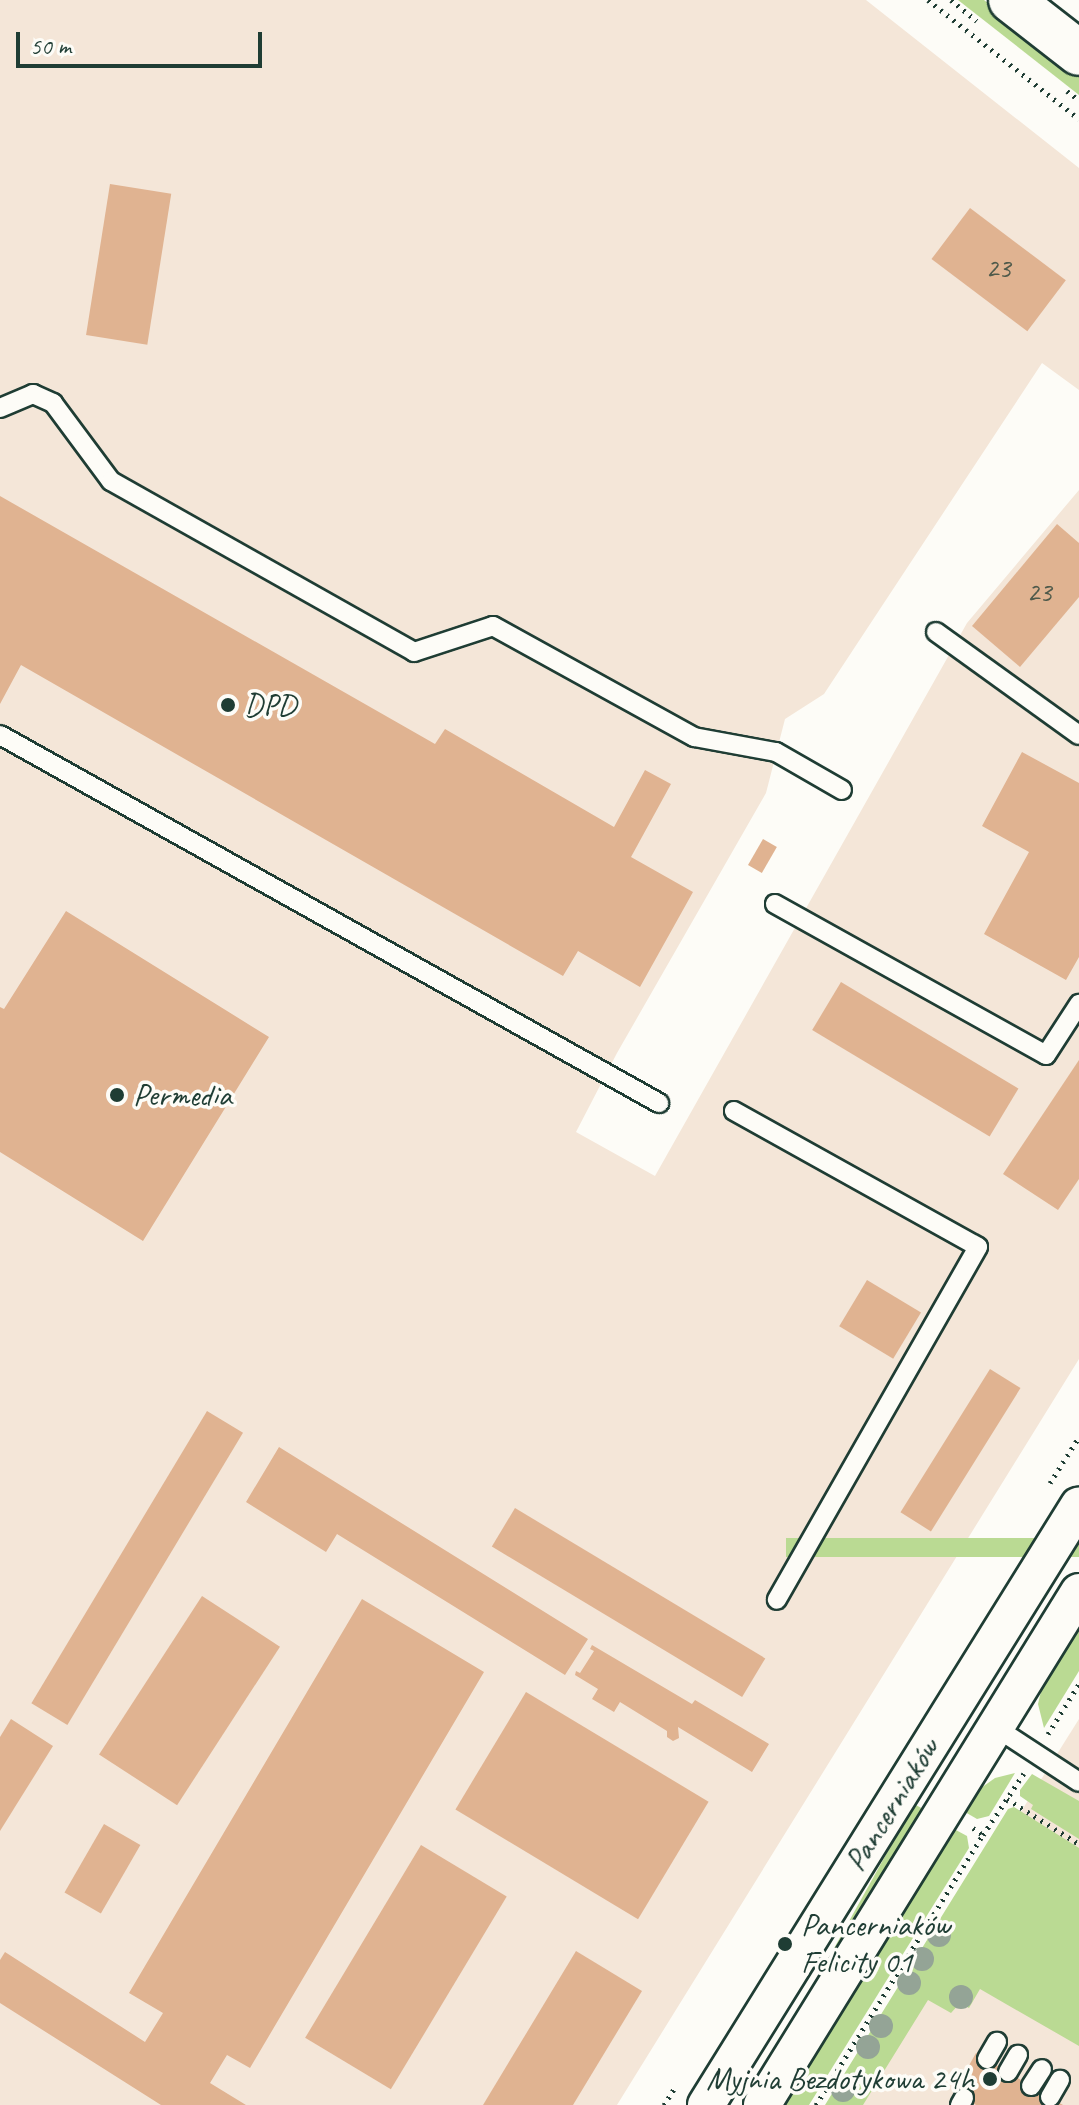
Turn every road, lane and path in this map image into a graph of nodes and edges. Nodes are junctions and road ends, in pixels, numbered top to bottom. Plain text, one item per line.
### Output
1 (928, 0) edge
2 (1011, 0) edge
3 (1079, 53) edge
4 (1079, 119) edge
5 (0, 408) edge
6 (936, 632) dead end
7 (0, 735) edge
8 (1079, 735) edge
9 (842, 790) dead end
10 (775, 904) dead end
11 (1079, 1004) edge
12 (659, 1103) dead end
13 (734, 1111) dead end
14 (1079, 1505) edge
15 (1079, 1592) edge
16 (777, 1600) dead end
17 (995, 1727) junction
18 (1079, 1782) edge
19 (1007, 1799) dead end
20 (983, 1835) dead end
21 (1079, 1844) edge
22 (997, 2042) dead end
23 (1018, 2055) dead end
24 (987, 2059) dead end
25 (1042, 2069) dead end
26 (1008, 2072) dead end
27 (1060, 2080) dead end
28 (1031, 2086) dead end
29 (1050, 2097) dead end
30 (706, 2105) edge
31 (762, 2105) edge
32 (816, 2105) edge

1 - 4 path
2 - 3 street
5 - 9 lane
6 - 8 lane
7 - 12 lane
10 - 11 lane
13 - 16 lane
14 - 30 street, Pancerniaków
15 - 17 street, Pancerniaków
17 - 18 lane
17 - 31 street, Pancerniaków
19 - 21 path
20 - 32 path
22 - 24 lane
23 - 26 lane
25 - 28 lane
27 - 29 lane

